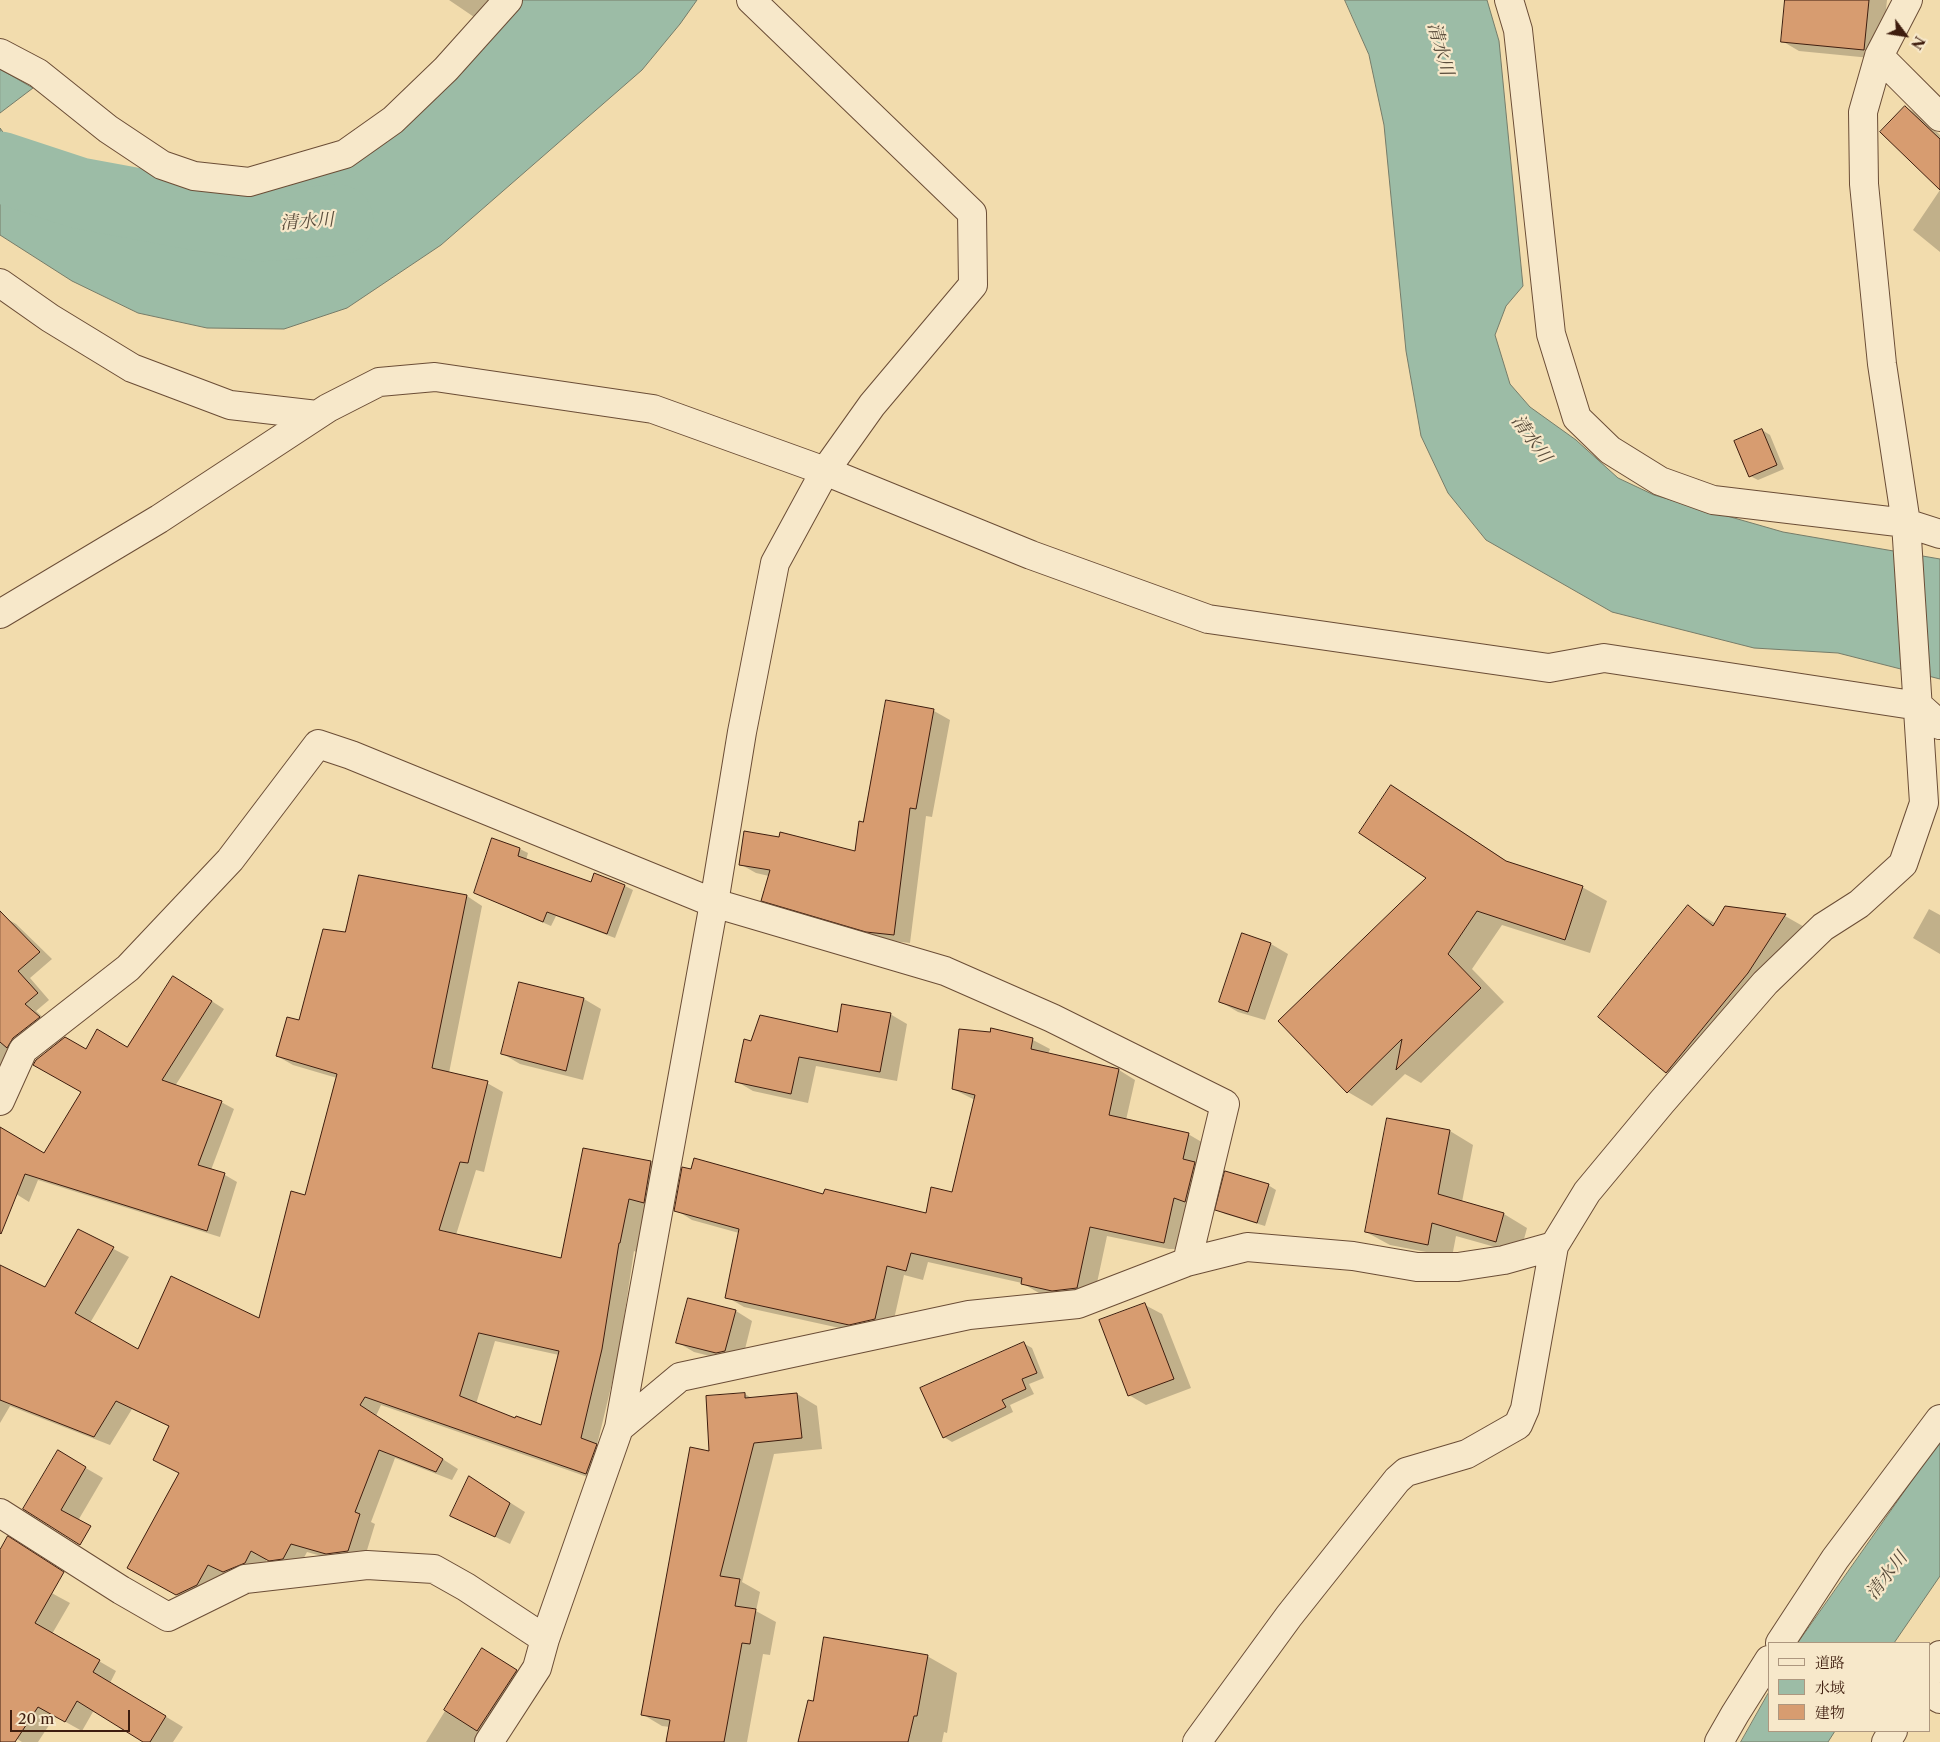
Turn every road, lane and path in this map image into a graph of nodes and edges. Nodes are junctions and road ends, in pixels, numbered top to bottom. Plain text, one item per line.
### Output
1 (508, 0) edge
2 (751, 0) edge
3 (1509, 0) edge
4 (1908, 0) edge
5 (0, 53) edge
6 (1879, 56) junction
7 (1940, 117) edge
8 (0, 283) edge
9 (317, 415) junction
10 (825, 471) junction
11 (1906, 523) junction
12 (1940, 534) edge
13 (0, 614) edge
14 (1919, 706) junction
15 (1940, 725) edge
16 (714, 903) junction
17 (0, 1101) edge
18 (1554, 1246) junction
19 (1187, 1262) junction
20 (1940, 1419) edge
21 (619, 1428) junction
22 (0, 1513) edge
23 (545, 1639) junction
24 (1781, 1642) edge
25 (1940, 1655) edge
26 (1768, 1662) edge
27 (1930, 1672) edge
28 (489, 1742) edge
29 (1197, 1742) edge
30 (1719, 1742) edge

1 - 5 street
2 - 10 street
3 - 11 street
4 - 6 street
6 - 7 street
6 - 11 street
8 - 9 street
9 - 10 street
9 - 13 street
10 - 14 street
10 - 16 street
11 - 12 street
11 - 14 street
14 - 15 street
14 - 18 street
16 - 17 street
16 - 19 street
16 - 21 street
18 - 19 street
18 - 29 street
19 - 21 street
20 - 24 street
21 - 23 street
22 - 23 street
23 - 28 street
25 - 27 street
26 - 30 street

